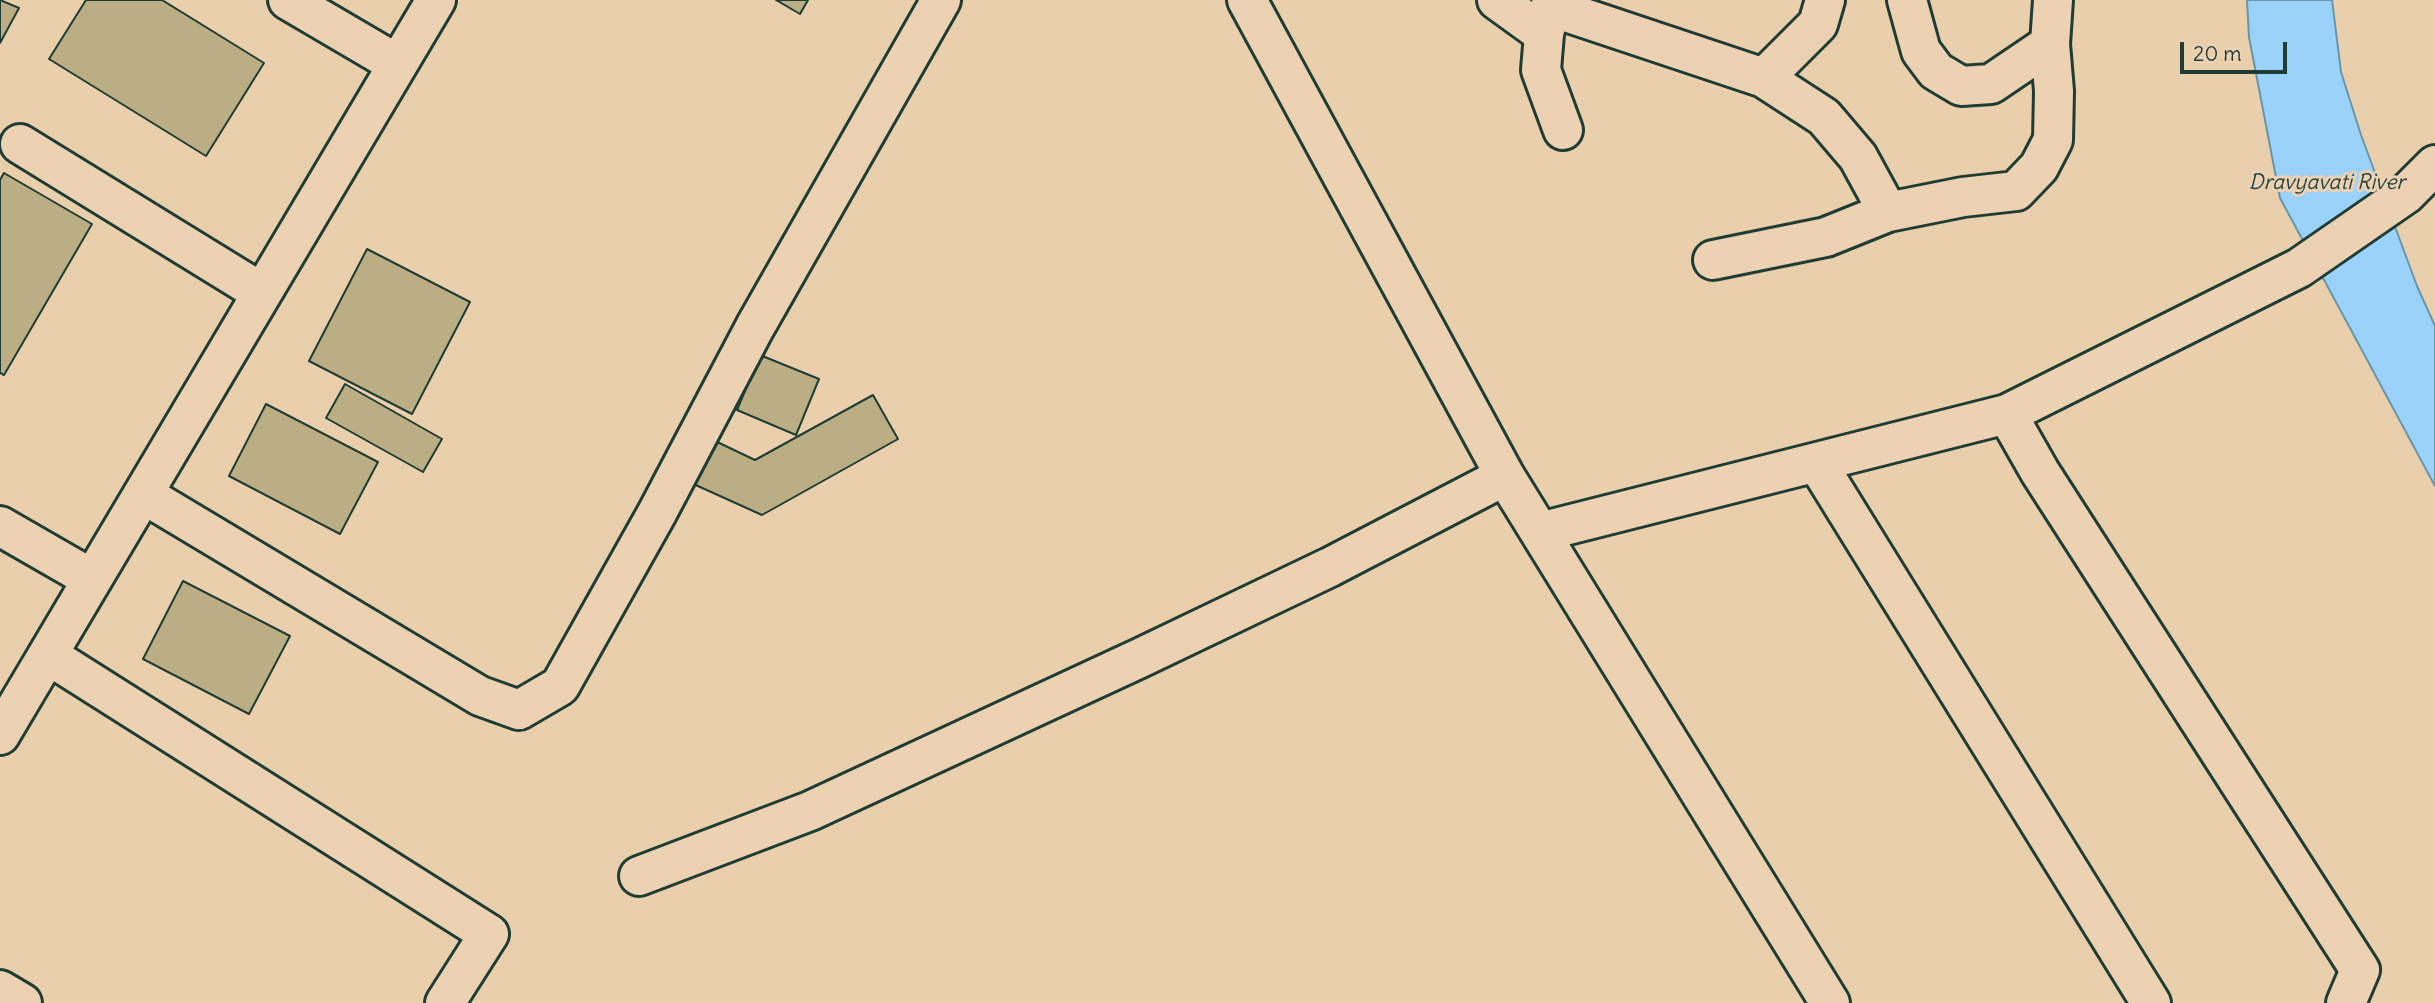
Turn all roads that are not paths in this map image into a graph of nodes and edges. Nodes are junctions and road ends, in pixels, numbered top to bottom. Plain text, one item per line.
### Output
1 (288, 0) edge
2 (436, 0) edge
3 (941, 0) edge
4 (1247, 0) edge
5 (1497, 0) edge
6 (1825, 0) edge
7 (1907, 0) edge
8 (2053, 0) edge
9 (1549, 14) edge
10 (2050, 44) junction
11 (397, 64) junction
12 (1764, 78) junction
13 (1563, 130) dead end
14 (20, 144) dead end
15 (2435, 165) edge
16 (1888, 212) junction
17 (1713, 260) dead end
18 (262, 293) junction
19 (2007, 414) junction
20 (1817, 463) junction
21 (1506, 475) junction
22 (143, 494) junction
23 (0, 526) edge
24 (1540, 532) junction
25 (92, 579) junction
26 (48, 655) junction
27 (0, 735) edge
28 (639, 876) dead end
29 (0, 990) edge
30 (22, 1003) edge
31 (445, 1003) edge
32 (1830, 1003) edge
33 (2151, 1003) edge
34 (2346, 1003) edge

1 - 11 street
2 - 11 street
3 - 22 street
4 - 21 street
5 - 9 street
6 - 12 street
7 - 10 street
8 - 10 street
9 - 12 street
9 - 13 street
10 - 16 street
11 - 18 street
12 - 16 street
14 - 18 street
15 - 19 street
16 - 17 street
18 - 22 street
19 - 20 street
19 - 34 street
20 - 24 street
20 - 33 street
21 - 24 street
21 - 28 street
22 - 25 street
23 - 25 street
24 - 32 street
25 - 26 street
26 - 27 street
26 - 31 street
29 - 30 street

